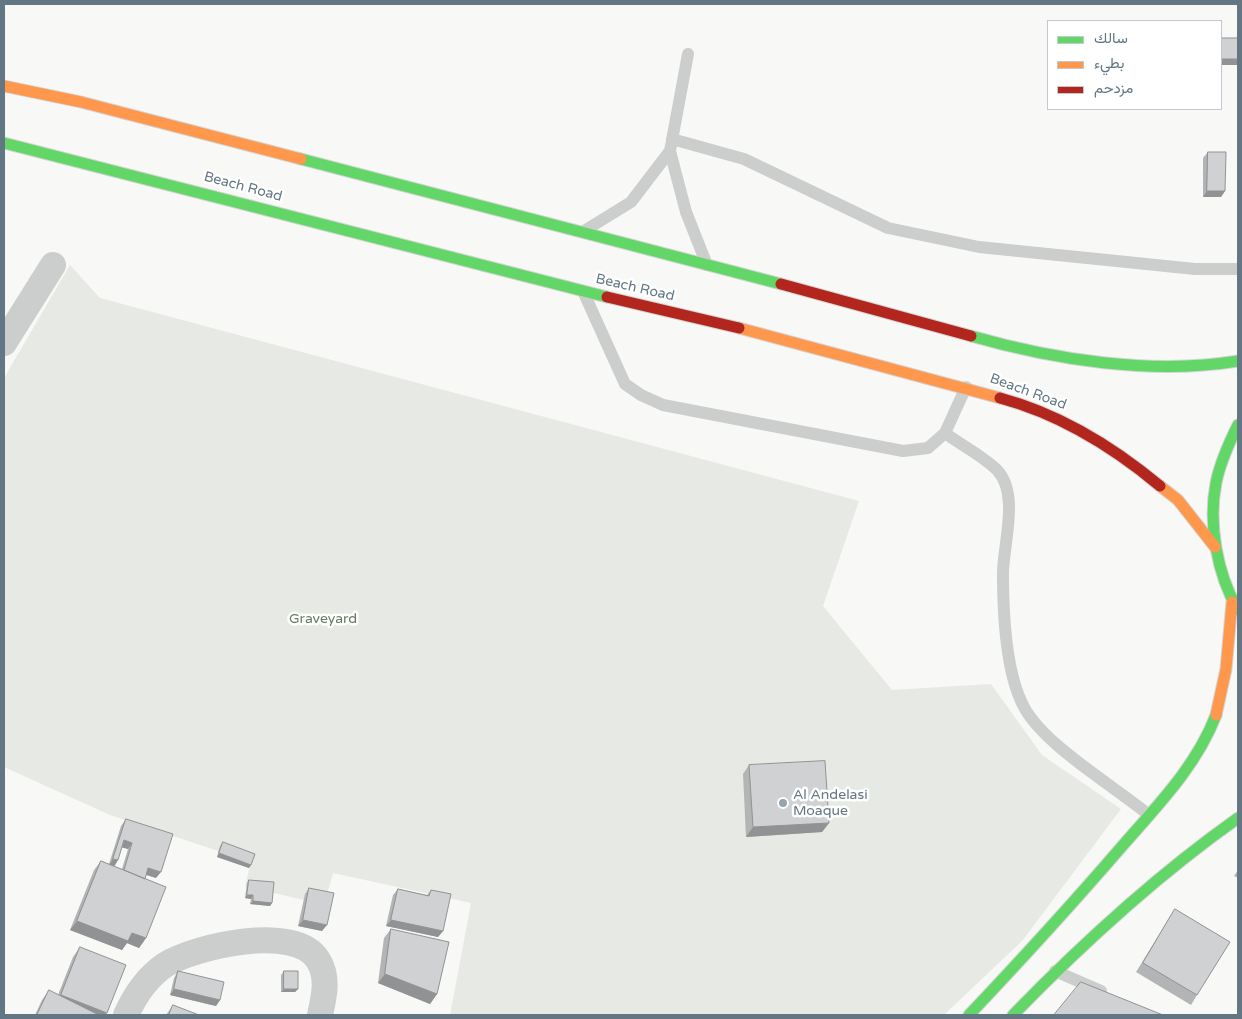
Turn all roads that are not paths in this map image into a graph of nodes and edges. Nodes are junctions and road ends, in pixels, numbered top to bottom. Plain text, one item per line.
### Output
1 (688, 54) dead end
2 (4, 86) edge
3 (4, 143) edge
4 (671, 145) junction
5 (581, 232) junction
6 (53, 265) dead end
7 (707, 265) junction
8 (1238, 269) edge
9 (583, 291) junction
10 (4, 343) edge
11 (1238, 361) edge
12 (966, 387) junction
13 (1238, 425) edge
14 (945, 433) junction
15 (1215, 547) junction
16 (1235, 606) edge
17 (1149, 816) junction
18 (1238, 818) edge
19 (1055, 971) junction
20 (1114, 997) edge
21 (126, 1015) edge
22 (320, 1015) edge
23 (969, 1015) edge
24 (1013, 1015) edge

1 - 4 lane
2 - 5 main road
3 - 9 main road, Beach Road
4 - 5 lane
4 - 7 lane
4 - 8 lane
5 - 7 main road
6 - 10 street
7 - 11 main road
9 - 12 main road, Beach Road
9 - 14 lane
12 - 14 lane
12 - 15 main road, Beach Road
13 - 15 main road
14 - 17 lane
15 - 16 main road
16 - 17 main road
17 - 23 main road
18 - 19 main road
19 - 20 lane
19 - 24 main road
21 - 22 street

